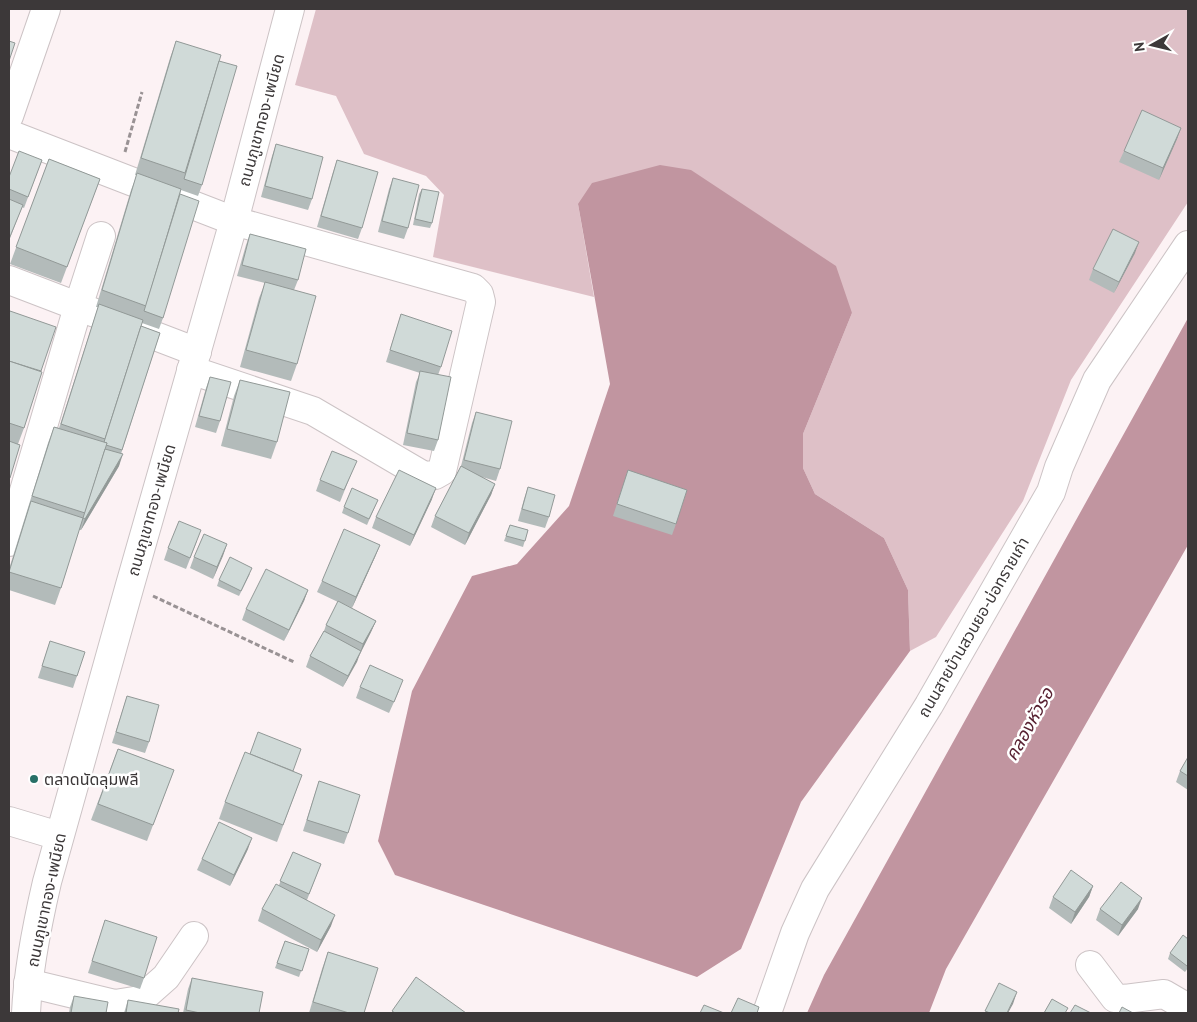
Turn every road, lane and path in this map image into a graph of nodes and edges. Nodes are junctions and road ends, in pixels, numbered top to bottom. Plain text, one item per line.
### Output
1 (46, 9) edge
2 (290, 9) edge
3 (9, 116) edge
4 (9, 134) edge
5 (234, 221) junction
6 (101, 236) dead end
7 (1188, 245) edge
8 (9, 280) edge
9 (78, 307) junction
10 (194, 361) junction
11 (9, 542) edge
12 (130, 585) junction
13 (294, 662) dead end
14 (9, 820) edge
15 (59, 836) junction
16 (194, 936) dead end
17 (1090, 965) dead end
18 (28, 983) junction
19 (1188, 1008) edge
20 (20, 1012) edge
21 (767, 1013) edge

1 - 3 street
2 - 5 street, ถนนภูเขาทอง-เพนียด
4 - 5 street
5 - 10 street, ถนนภูเขาทอง-เพนียด
5 - 10 street
6 - 9 street
7 - 21 street, ถนนสายบ้านสวนยอ-บ่อทรายเก่า
8 - 9 street
9 - 10 street
9 - 11 street
10 - 12 street, ถนนภูเขาทอง-เพนียด
12 - 13 path
12 - 15 street, ถนนภูเขาทอง-เพนียด
14 - 15 street
15 - 18 street, ถนนภูเขาทอง-เพนียด
16 - 18 street
17 - 19 street
18 - 20 street, ถนนภูเขาทอง-เพนียด

